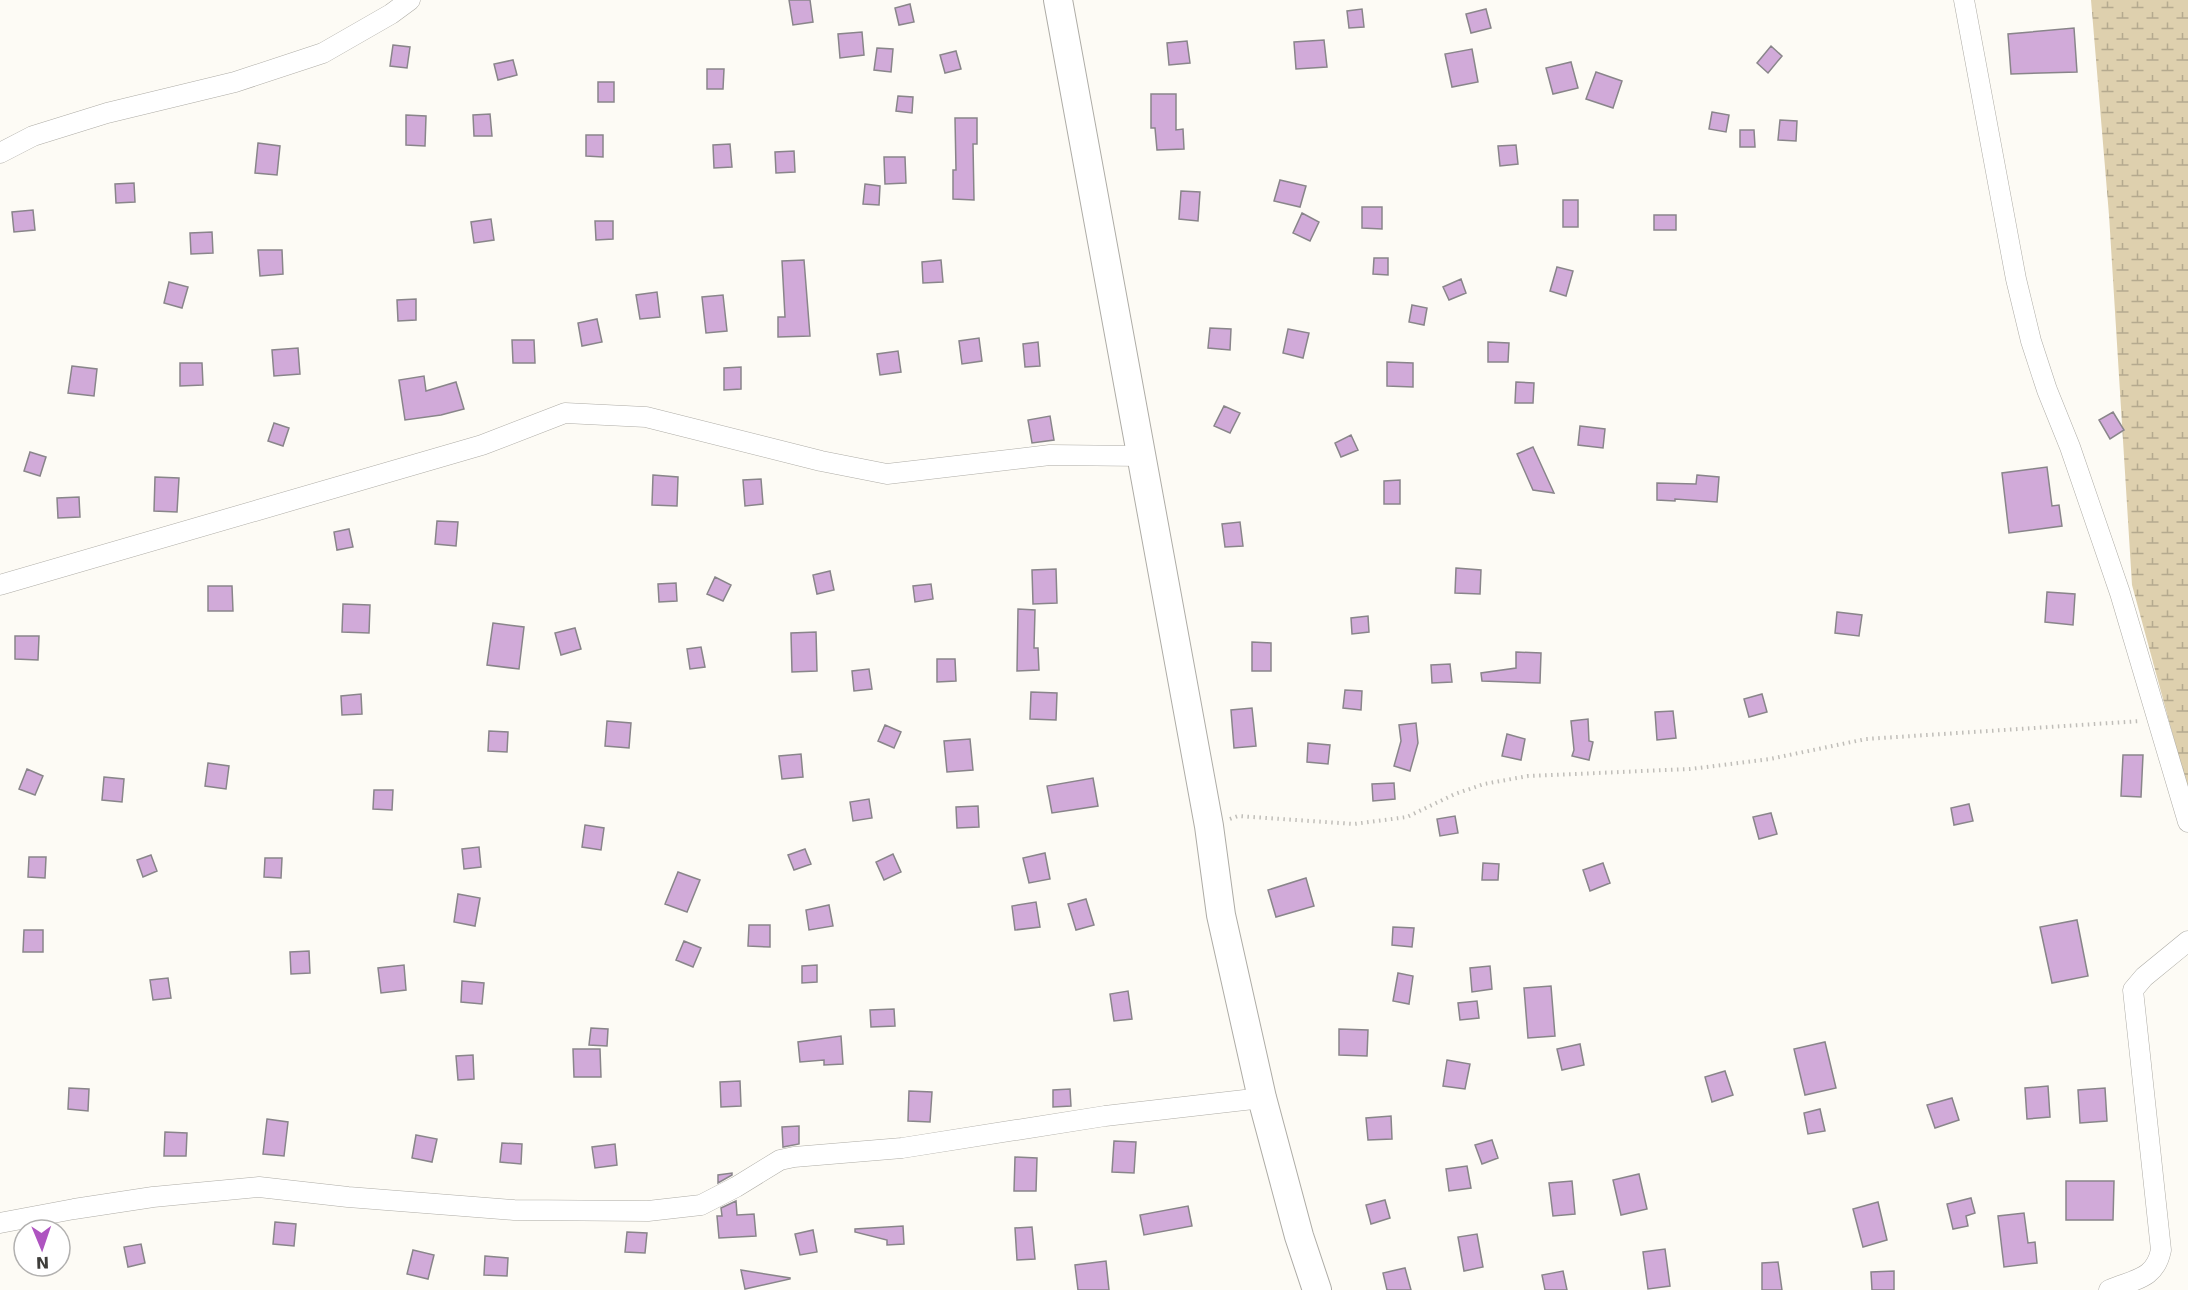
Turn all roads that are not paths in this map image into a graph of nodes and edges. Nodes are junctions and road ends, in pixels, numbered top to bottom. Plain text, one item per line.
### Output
1 (410, 0) edge
2 (1058, 0) edge
3 (1964, 0) edge
4 (0, 153) edge
5 (1141, 456) junction
6 (0, 585) edge
7 (2188, 822) edge
8 (2188, 941) edge
9 (1262, 1098) junction
10 (0, 1223) edge
11 (1317, 1290) edge
12 (2109, 1290) edge

1 - 4 street
2 - 5 main road
3 - 7 street
5 - 6 street
5 - 9 main road
8 - 12 street
9 - 10 street
9 - 11 main road

